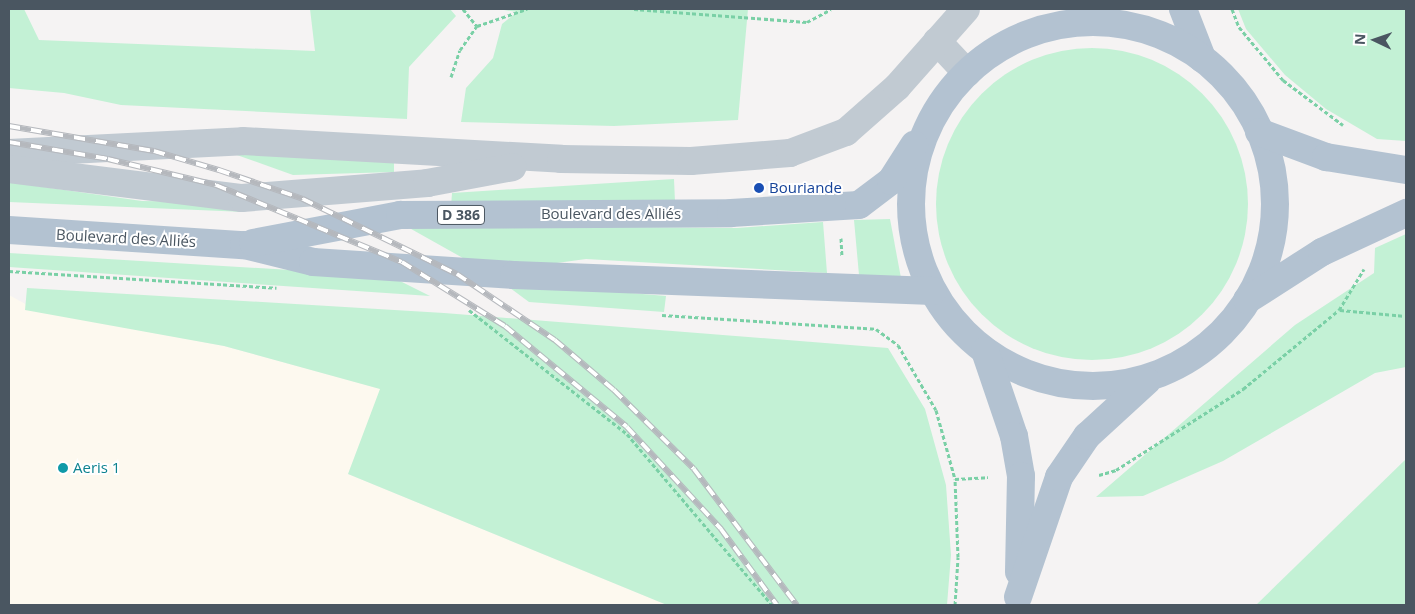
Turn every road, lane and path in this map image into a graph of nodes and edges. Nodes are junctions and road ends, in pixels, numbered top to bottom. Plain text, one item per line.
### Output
1 (463, 9) edge
2 (527, 9) edge
3 (634, 9) edge
4 (831, 9) edge
5 (966, 9) edge
6 (1183, 9) edge
7 (1195, 9) edge
8 (1061, 17) edge
9 (477, 26) junction
10 (937, 41) junction
11 (1202, 58) junction
12 (967, 73) junction
13 (451, 77) dead end
14 (935, 113) junction
15 (1260, 132) junction
16 (9, 153) edge
17 (556, 159) junction
18 (9, 169) edge
19 (1406, 170) edge
20 (1406, 213) edge
21 (9, 230) edge
22 (244, 245) junction
23 (933, 291) junction
24 (1247, 300) junction
25 (469, 310) dead end
26 (1406, 316) edge
27 (839, 327) dead end
28 (985, 351) junction
29 (1154, 376) junction
30 (1020, 476) junction
31 (1059, 476) junction
32 (955, 479) junction
33 (1018, 601) edge
34 (772, 605) edge
35 (955, 605) edge

1 - 9 path
2 - 9 path
3 - 4 path
5 - 10 lane
6 - 11 main road
7 - 11 lane
8 - 11 main road
8 - 12 main road
9 - 13 path
10 - 12 lane
10 - 17 lane
11 - 15 main road
12 - 14 main road
14 - 22 main road, Boulevard des Alliés / D 386
14 - 23 main road
15 - 19 main road
15 - 24 main road
16 - 17 lane
17 - 18 lane
20 - 24 main road
21 - 22 main road, Boulevard des Alliés / D 386
22 - 23 main road, Boulevard des Alliés / D 386
23 - 28 main road
24 - 29 main road
25 - 34 path
26 - 31 path
27 - 32 path
28 - 29 main road
28 - 30 main road
29 - 31 main road
30 - 32 path
30 - 33 main road
31 - 33 main road
32 - 35 path

